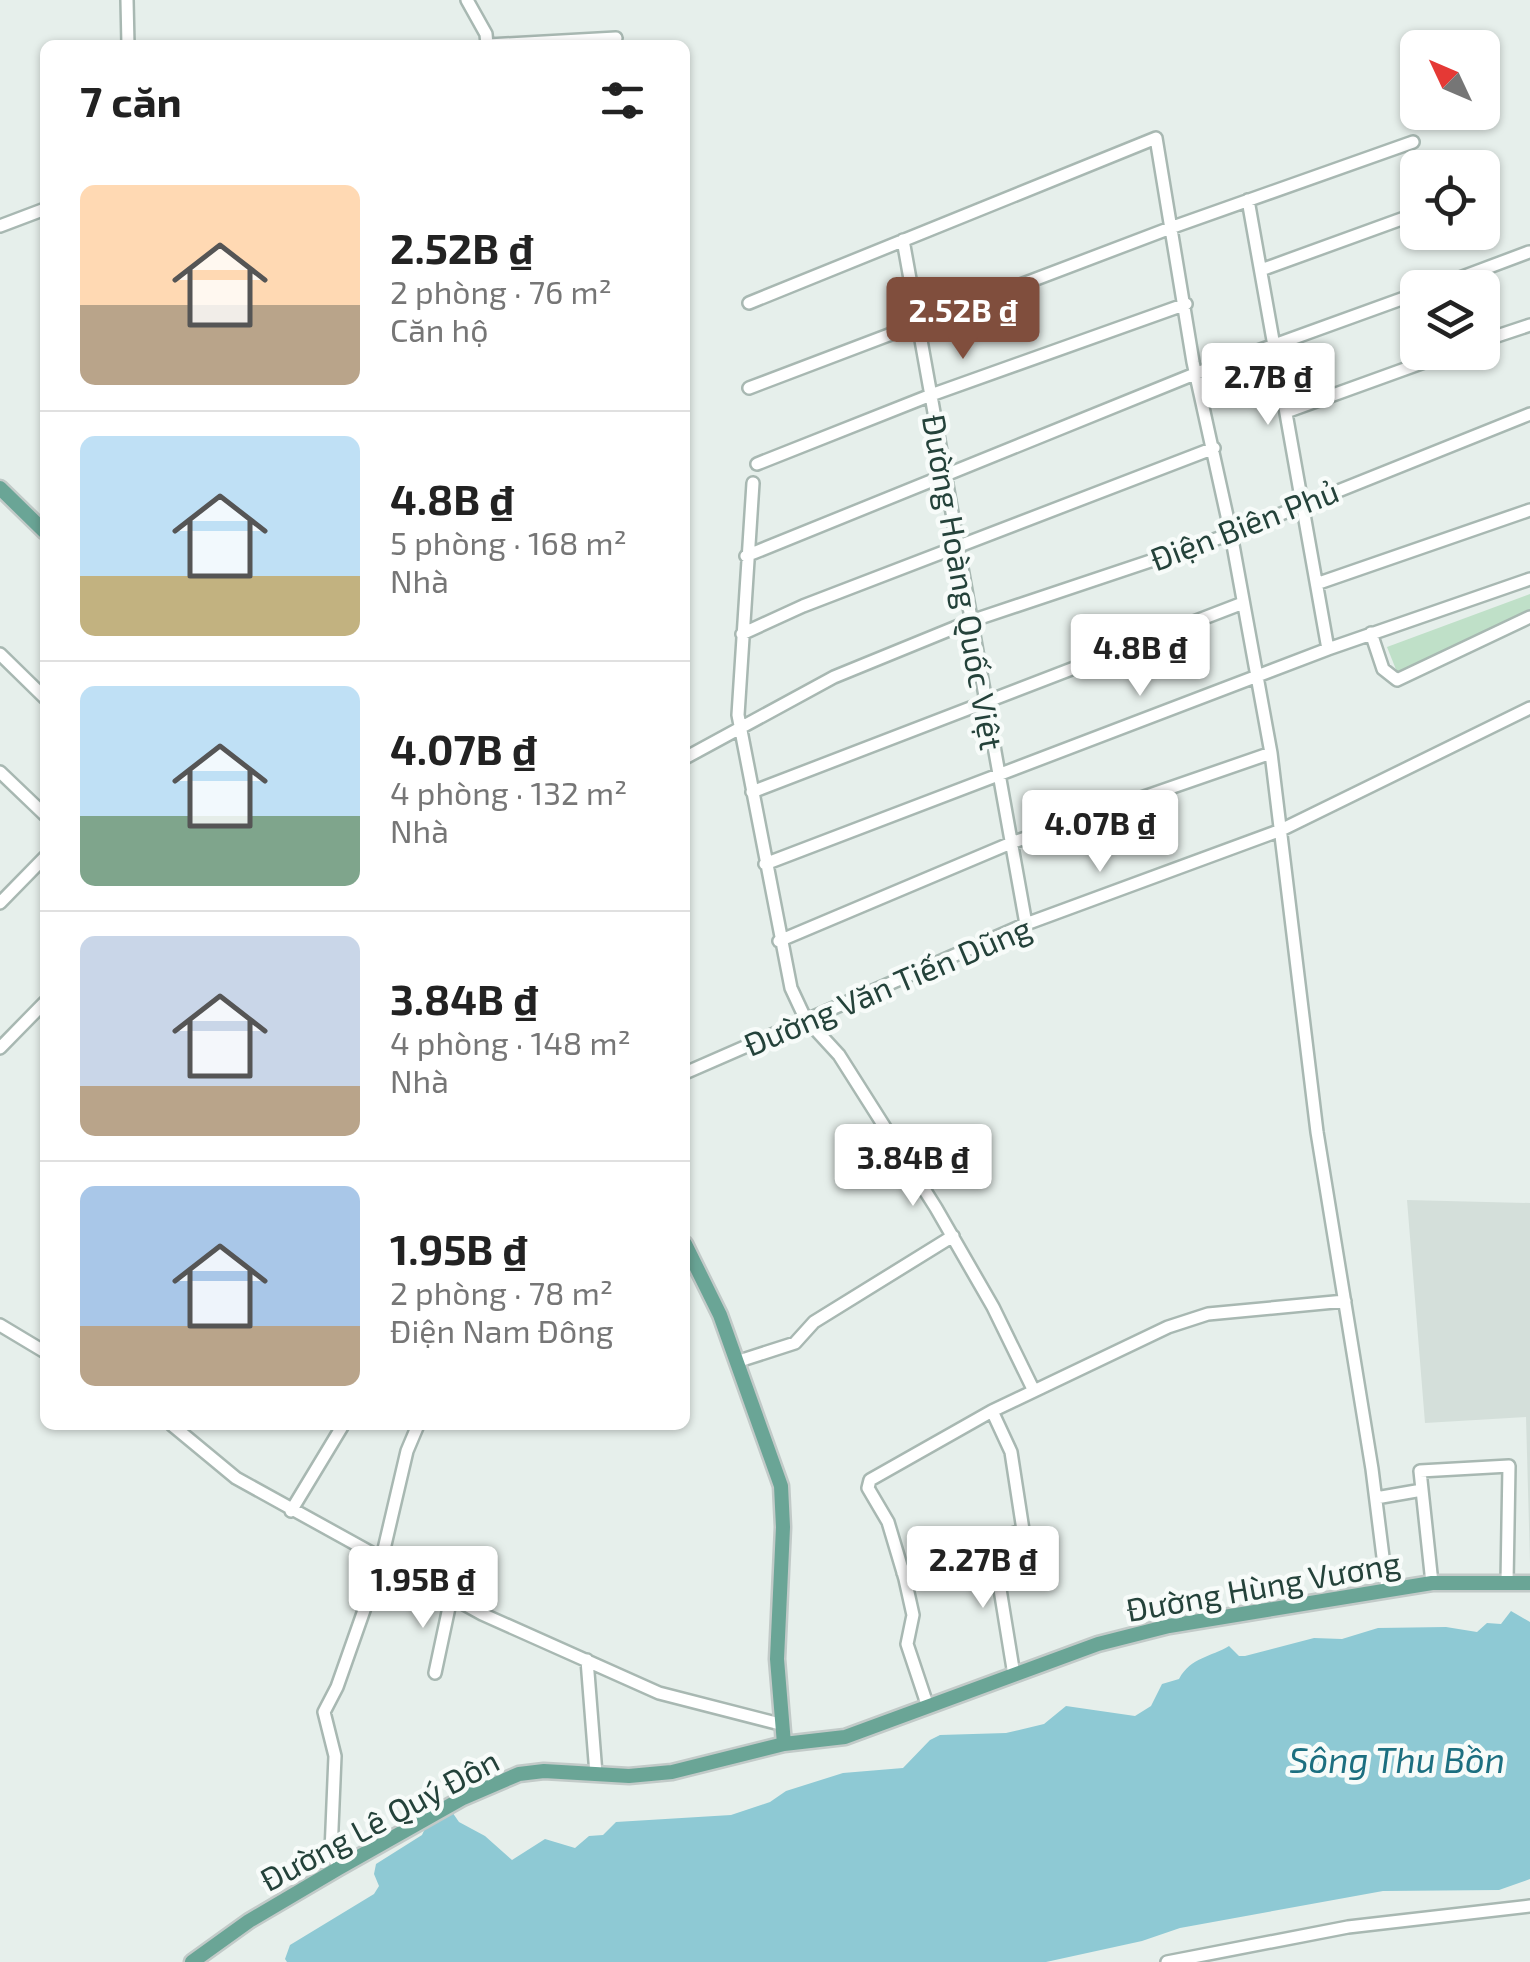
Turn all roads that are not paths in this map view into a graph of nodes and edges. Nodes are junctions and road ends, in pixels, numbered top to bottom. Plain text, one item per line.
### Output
1 (128, 0) edge
2 (468, 0) edge
3 (616, 38) dead end
4 (128, 40) edge
5 (486, 40) edge
6 (579, 40) edge
7 (1413, 142) dead end
8 (1248, 200) junction
9 (40, 211) edge
10 (1400, 220) edge
11 (0, 226) edge
12 (1173, 227) junction
13 (903, 240) junction
14 (1530, 252) edge
15 (1261, 270) junction
16 (1482, 270) edge
17 (1400, 300) edge
18 (749, 302) dead end
19 (1186, 304) junction
20 (918, 324) junction
21 (1530, 324) edge
22 (1500, 335) edge
23 (1274, 345) junction
24 (1402, 370) edge
25 (1197, 373) junction
26 (749, 388) dead end
27 (931, 395) junction
28 (1286, 412) junction
29 (1530, 414) edge
30 (1214, 448) junction
31 (757, 464) dead end
32 (945, 476) junction
33 (753, 484) dead end
34 (0, 488) edge
35 (1303, 503) junction
36 (1530, 510) edge
37 (40, 527) edge
38 (1232, 534) junction
39 (958, 548) junction
40 (746, 556) junction
41 (1530, 579) edge
42 (1319, 583) junction
43 (1243, 604) junction
44 (1530, 617) edge
45 (972, 621) junction
46 (1371, 633) junction
47 (742, 634) junction
48 (1328, 649) junction
49 (0, 654) edge
50 (1256, 677) junction
51 (40, 693) edge
52 (986, 704) junction
53 (1530, 708) edge
54 (739, 729) junction
55 (1271, 754) junction
56 (690, 755) edge
57 (0, 772) edge
58 (999, 774) junction
59 (752, 792) junction
60 (40, 810) edge
61 (1281, 830) junction
62 (1012, 843) junction
63 (40, 862) edge
64 (765, 864) junction
65 (0, 903) edge
66 (1026, 924) junction
67 (780, 941) junction
68 (40, 1007) edge
69 (805, 1018) junction
70 (0, 1048) edge
71 (690, 1071) edge
72 (953, 1236) junction
73 (690, 1254) edge
74 (1344, 1301) junction
75 (0, 1325) edge
76 (40, 1349) edge
77 (736, 1362) junction
78 (1034, 1391) junction
79 (992, 1411) junction
80 (178, 1430) edge
81 (341, 1430) edge
82 (416, 1430) edge
83 (1422, 1490) junction
84 (1376, 1498) junction
85 (291, 1511) junction
86 (992, 1540) junction
87 (381, 1562) junction
88 (903, 1572) junction
89 (1507, 1582) junction
90 (1432, 1583) junction
91 (1530, 1583) edge
92 (1386, 1590) junction
93 (451, 1598) junction
94 (587, 1660) junction
95 (436, 1673) dead end
96 (1014, 1674) junction
97 (928, 1707) junction
98 (780, 1724) junction
99 (784, 1744) junction
100 (596, 1774) junction
101 (340, 1868) junction
102 (1530, 1906) edge
103 (192, 1962) edge
104 (1166, 1962) edge

1 - 4 street
2 - 5 street
3 - 6 street
7 - 8 street
8 - 12 street
8 - 15 street
9 - 11 street
10 - 15 street
12 - 13 street
12 - 19 street
12 - 20 street
13 - 18 street
13 - 20 street, Đường Hoàng Quốc Việt
14 - 16 street
15 - 23 street
17 - 23 street
19 - 25 street
19 - 27 street
20 - 26 street
20 - 27 street, Đường Hoàng Quốc Việt
21 - 22 street
23 - 25 street
23 - 28 street
24 - 28 street
25 - 30 street
25 - 32 street
27 - 31 street
27 - 32 street, Đường Hoàng Quốc Việt
28 - 35 street
29 - 35 street, Điện Biên Phủ
30 - 38 street
30 - 39 street
32 - 39 street, Đường Hoàng Quốc Việt
32 - 40 street
33 - 40 street
34 - 37 main road
35 - 38 street, Điện Biên Phủ
35 - 42 street
36 - 42 street
38 - 43 street
38 - 45 street, Điện Biên Phủ
39 - 45 street, Đường Hoàng Quốc Việt
39 - 47 street
40 - 47 street
41 - 46 street
42 - 48 street
43 - 50 street
43 - 52 street
44 - 46 street
45 - 52 street, Đường Hoàng Quốc Việt
45 - 54 street, Điện Biên Phủ
46 - 48 street
47 - 54 street
48 - 50 street
49 - 51 street
50 - 55 street
50 - 58 street
52 - 58 street, Đường Hoàng Quốc Việt
52 - 59 street
53 - 61 street, Đường Văn Tiến Dũng
54 - 56 street, Điện Biên Phủ
54 - 59 street
55 - 61 street
55 - 62 street
57 - 60 street
58 - 62 street, Đường Hoàng Quốc Việt
58 - 64 street
59 - 64 street
61 - 66 street, Đường Văn Tiến Dũng
61 - 74 street
62 - 66 street, Đường Hoàng Quốc Việt
62 - 67 street
63 - 65 street
64 - 67 street
66 - 69 street, Đường Văn Tiến Dũng
67 - 69 street
68 - 70 street
69 - 71 street, Đường Văn Tiến Dũng
69 - 72 street
72 - 77 street
72 - 78 street
73 - 77 main road
74 - 78 street
74 - 84 street
75 - 76 street
77 - 98 main road
78 - 79 street
79 - 86 street
79 - 88 street
80 - 85 street
81 - 85 street
82 - 87 street
83 - 84 street
83 - 89 street
83 - 90 street
84 - 92 street
85 - 87 street
86 - 88 street
86 - 96 street
87 - 93 street
87 - 101 street
88 - 97 street
89 - 90 main road, Đường Hùng Vương
89 - 91 main road, Đường Hùng Vương
90 - 92 main road, Đường Hùng Vương
92 - 96 main road, Đường Hùng Vương
93 - 94 street
93 - 95 street
94 - 98 street
94 - 100 street
96 - 97 main road, Đường Hùng Vương
97 - 99 main road, Đường Hùng Vương
98 - 99 main road
99 - 100 main road, Đường Lê Quý Đôn
100 - 101 main road, Đường Lê Quý Đôn
101 - 103 main road, Đường Lê Quý Đôn
102 - 104 street

